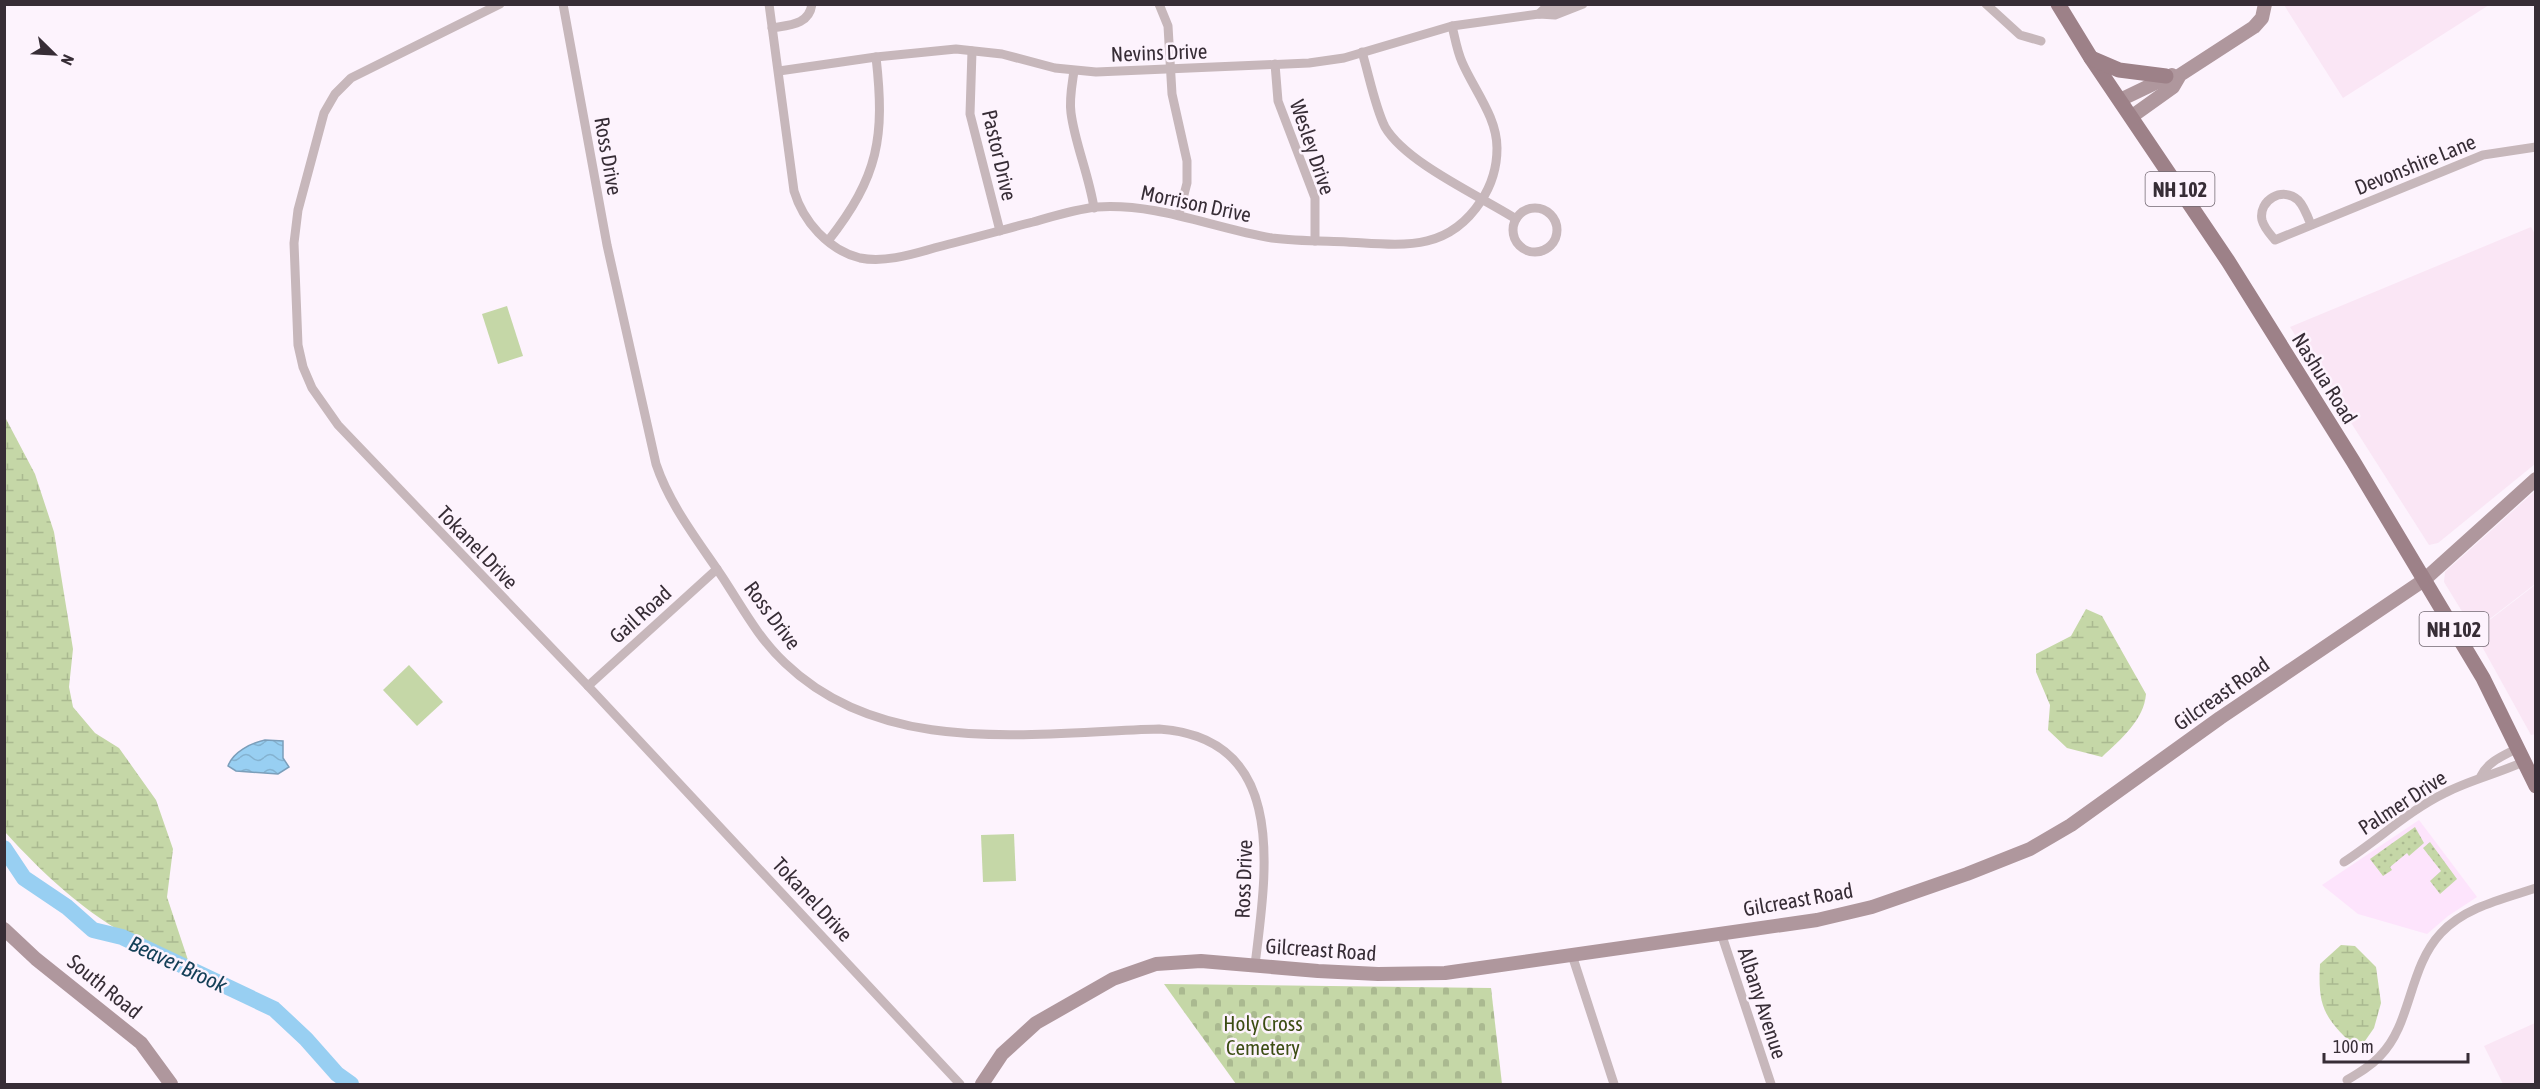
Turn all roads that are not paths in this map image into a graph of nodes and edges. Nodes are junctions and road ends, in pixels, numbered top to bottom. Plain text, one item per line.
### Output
1 (500, 4) edge
2 (563, 4) edge
3 (769, 4) edge
4 (812, 4) edge
5 (1159, 4) edge
6 (1566, 4) edge
7 (1582, 4) edge
8 (1986, 4) edge
9 (2058, 4) edge
10 (2265, 4) edge
11 (1539, 14) junction
12 (1452, 26) junction
13 (772, 28) junction
14 (2040, 41) dead end
15 (972, 51) junction
16 (1362, 52) junction
17 (876, 57) junction
18 (2091, 58) junction
19 (1275, 64) junction
20 (779, 70) junction
21 (1170, 70) junction
22 (1074, 71) junction
23 (2173, 75) junction
24 (2120, 100) junction
25 (2131, 117) junction
26 (2535, 147) edge
27 (1483, 198) junction
28 (1094, 208) junction
29 (1179, 214) junction
30 (1516, 219) junction
31 (2312, 225) junction
32 (1000, 231) junction
33 (828, 241) junction
34 (1315, 241) junction
35 (2535, 479) edge
36 (717, 569) junction
37 (2424, 580) junction
38 (588, 686) junction
39 (2520, 755) junction
40 (2481, 776) junction
41 (2535, 786) edge
42 (2344, 862) dead end
43 (2535, 888) edge
44 (4, 929) edge
45 (1721, 933) junction
46 (1572, 955) junction
47 (1255, 965) junction
48 (2347, 1080) dead end
49 (171, 1084) edge
50 (960, 1084) edge
51 (982, 1084) edge
52 (1614, 1084) edge
53 (1771, 1084) edge

1 - 38 street, Tokanel Drive
2 - 36 street, Ross Drive
3 - 13 street, Morrison Drive
4 - 13 street
5 - 21 street
6 - 11 street, Nevins Drive
7 - 11 street, Nevins Drive
8 - 14 street
9 - 18 main road, Nashua Road / NH 102
10 - 23 street
11 - 12 street, Nevins Drive
12 - 16 street, Nevins Drive
12 - 27 street, Morrison Drive
13 - 20 street, Morrison Drive
15 - 17 street, Nevins Drive
15 - 22 street, Nevins Drive
15 - 32 street, Pastor Drive
16 - 19 street, Nevins Drive
16 - 27 street
17 - 20 street, Nevins Drive
17 - 33 street
18 - 23 main road
18 - 24 main road, Nashua Road / NH 102
19 - 21 street, Nevins Drive
19 - 34 street, Wesley Drive
20 - 33 street, Morrison Drive
21 - 22 street, Nevins Drive
21 - 29 street
22 - 28 street
23 - 24 street
23 - 25 street
24 - 25 main road, Nashua Road / NH 102
25 - 37 main road, Nashua Road / NH 102
26 - 31 street, Devonshire Lane
27 - 30 street
27 - 34 street, Morrison Drive
28 - 29 street, Morrison Drive
28 - 32 street, Morrison Drive
29 - 34 street, Morrison Drive
30 - 30 street
31 - 31 street, Devonshire Lane
32 - 33 street, Morrison Drive
35 - 37 street, Gilcreast Road
36 - 38 street, Gail Road
36 - 47 street, Ross Drive
37 - 39 main road, Nashua Road / NH 102
37 - 45 street, Gilcreast Road
38 - 50 street, Tokanel Drive
39 - 40 street, Palmer Drive
39 - 40 street, Palmer Drive
39 - 41 main road, Nashua Road / NH 102
40 - 42 street, Palmer Drive
43 - 48 street
44 - 49 street, South Road
45 - 46 street, Gilcreast Road
45 - 53 street, Albany Avenue
46 - 47 street, Gilcreast Road
46 - 52 street
47 - 51 street, Gilcreast Road

